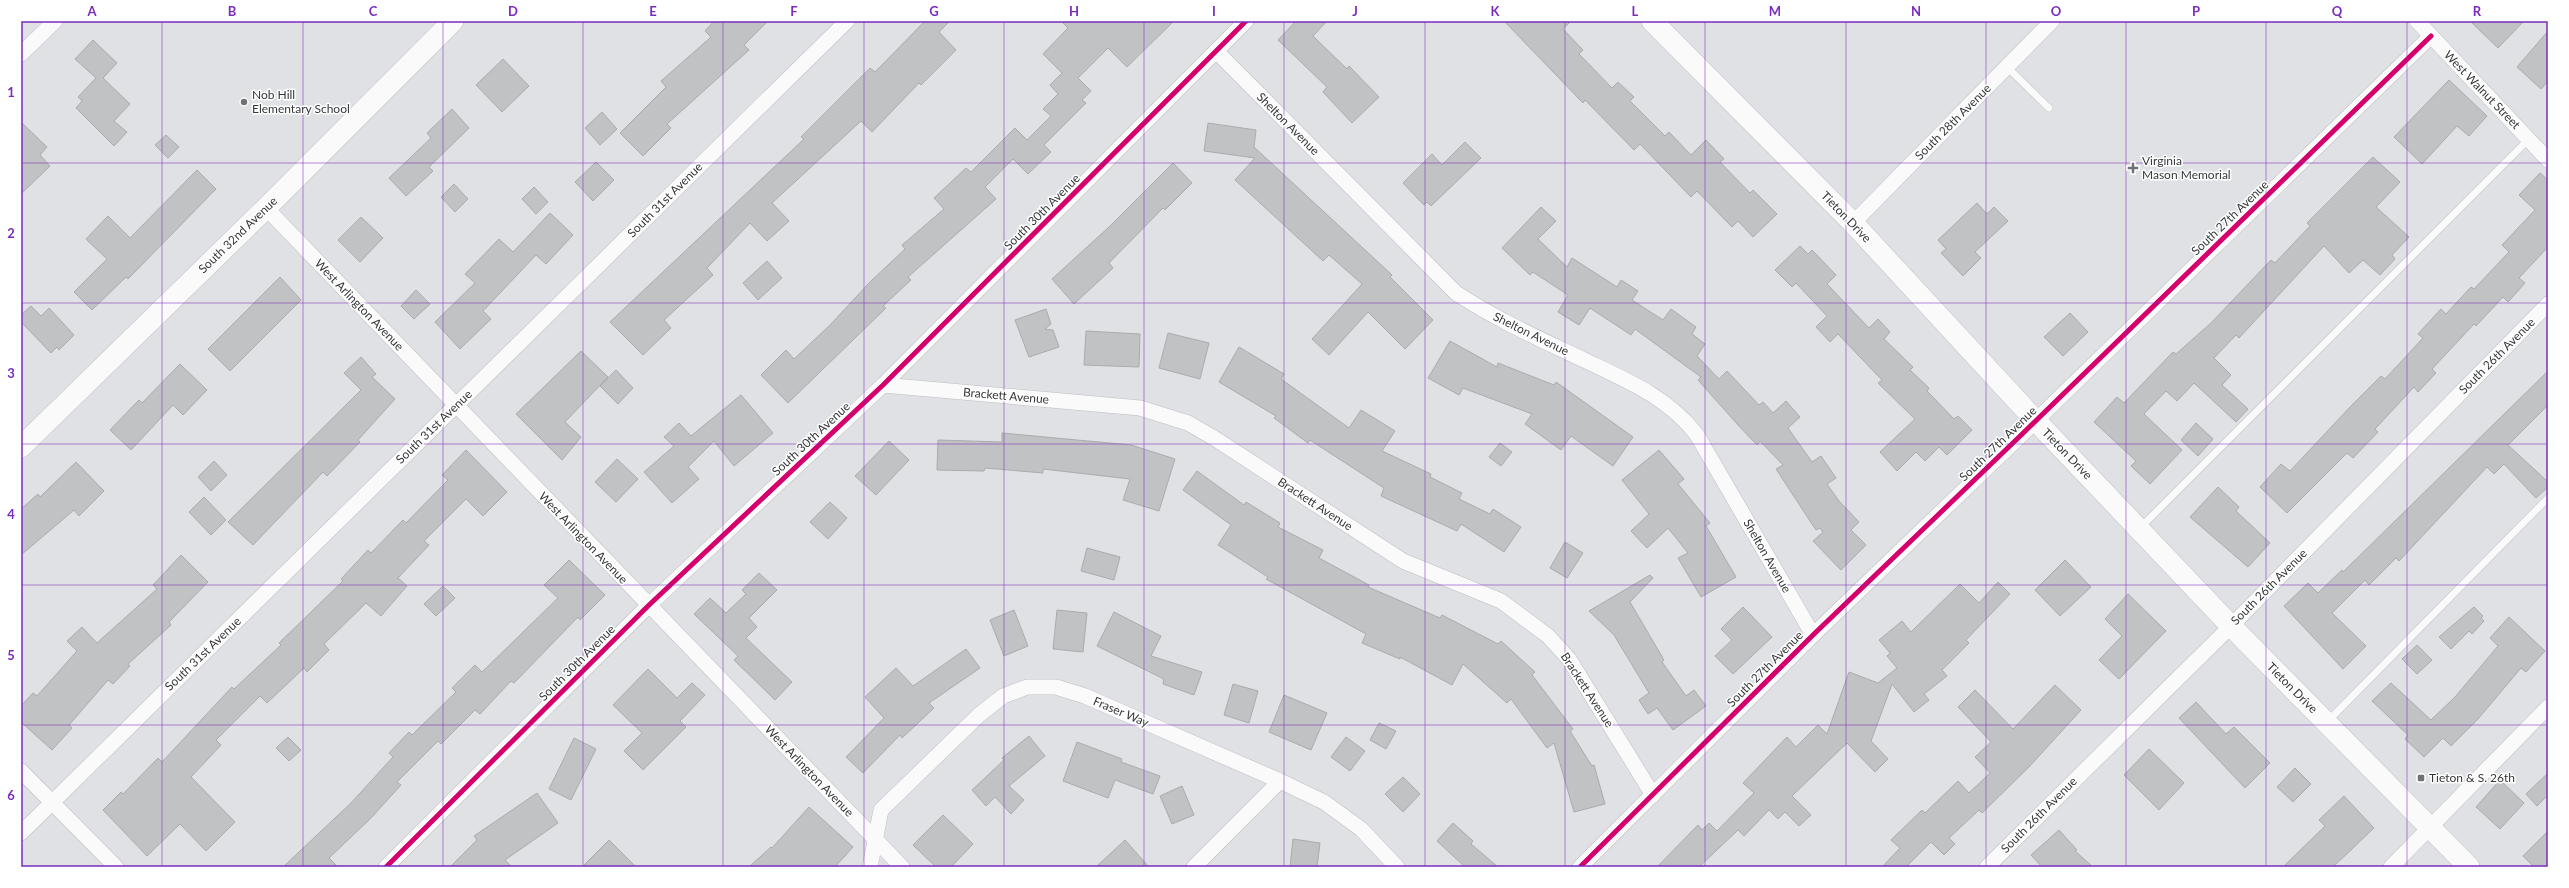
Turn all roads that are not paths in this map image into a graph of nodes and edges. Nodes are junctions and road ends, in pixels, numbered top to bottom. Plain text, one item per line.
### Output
1 (55, 21) edge
2 (453, 21) edge
3 (847, 21) edge
4 (1246, 21) edge
5 (1652, 21) edge
6 (2052, 21) edge
7 (2417, 21) edge
8 (2431, 36) junction
9 (1216, 51) junction
10 (21, 54) edge
11 (2007, 67) junction
12 (2049, 108) dead end
13 (2529, 139) junction
14 (2548, 160) edge
15 (266, 208) junction
16 (1853, 223) junction
17 (2548, 304) edge
18 (882, 385) junction
19 (456, 406) junction
20 (2036, 421) junction
21 (21, 447) edge
22 (2548, 498) edge
23 (2140, 528) junction
24 (648, 606) junction
25 (2231, 626) junction
26 (1813, 635) junction
27 (2548, 707) edge
28 (2327, 723) junction
29 (21, 771) edge
30 (1280, 781) junction
31 (1654, 795) junction
32 (52, 802) junction
33 (2430, 828) junction
34 (21, 833) edge
35 (874, 838) junction
36 (116, 867) edge
37 (386, 867) edge
38 (870, 867) edge
39 (902, 867) edge
40 (1194, 867) edge
41 (1397, 867) edge
42 (1580, 867) edge
43 (1987, 867) edge
44 (2391, 867) edge
45 (2469, 867) edge

1 - 10 street
2 - 15 main road, South 32nd Avenue
3 - 19 street, South 31st Avenue
4 - 9 street, South 30th Avenue
5 - 16 main road, Tieton Drive
6 - 11 street, South 28th Avenue
7 - 8 street, West Walnut Street
8 - 13 street, West Walnut Street
8 - 20 street, South 27th Avenue
9 - 18 street, South 30th Avenue
9 - 26 street, Shelton Avenue
11 - 12 lane
11 - 16 street, South 28th Avenue
13 - 14 street, West Walnut Street
13 - 23 lane
15 - 19 street, West Arlington Avenue
15 - 21 main road, South 32nd Avenue
16 - 20 main road, Tieton Drive
17 - 25 street, South 26th Avenue
18 - 24 street, South 30th Avenue
18 - 31 street, Brackett Avenue
19 - 24 street, West Arlington Avenue
19 - 32 street, South 31st Avenue
20 - 23 main road, Tieton Drive
20 - 26 street, South 27th Avenue
22 - 28 lane
23 - 25 main road, Tieton Drive
24 - 35 street, West Arlington Avenue
24 - 37 street, South 30th Avenue
25 - 28 main road, Tieton Drive
25 - 43 street, South 26th Avenue
26 - 31 street, South 27th Avenue
27 - 33 street
28 - 33 main road, Tieton Drive
29 - 32 street
30 - 35 street, Fraser Way
30 - 40 street
30 - 41 street, Fraser Way
31 - 42 street, South 27th Avenue
32 - 34 street, South 31st Avenue
32 - 36 street
33 - 44 street
33 - 45 main road, Tieton Drive
35 - 38 street, Fraser Way
35 - 39 street, West Arlington Avenue

